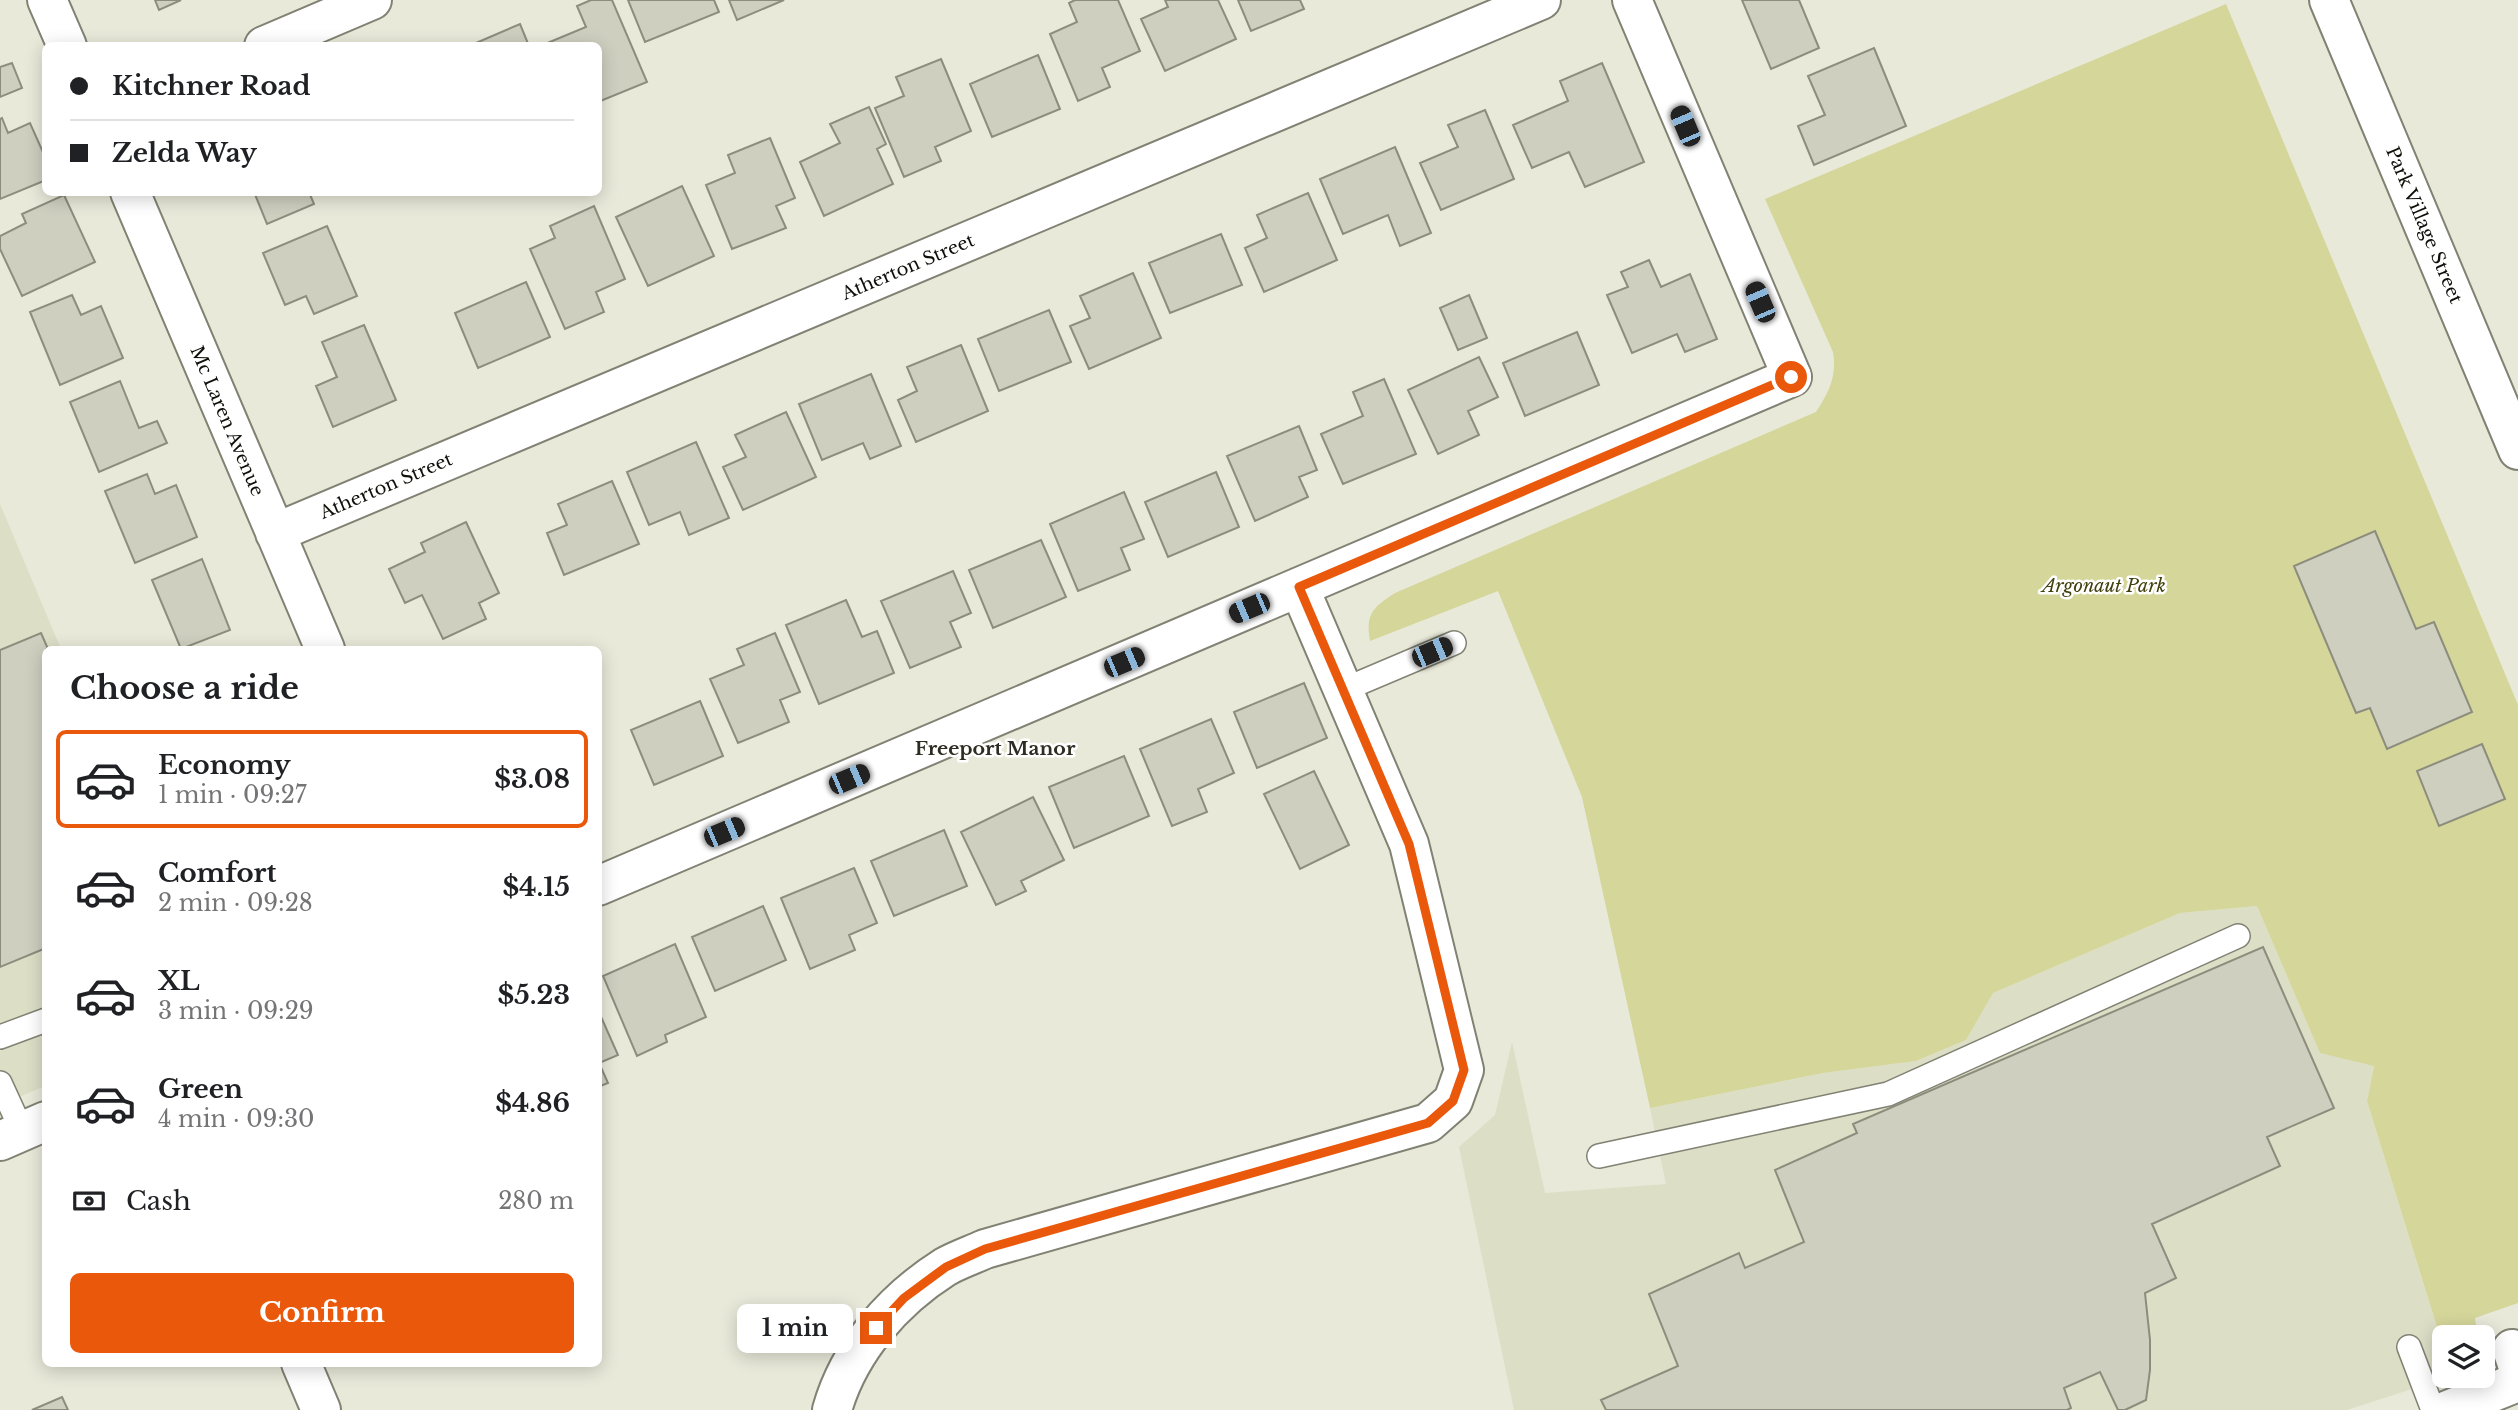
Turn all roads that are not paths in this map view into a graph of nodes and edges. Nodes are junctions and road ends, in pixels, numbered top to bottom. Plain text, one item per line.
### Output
1 (47, 0) edge
2 (372, 0) edge
3 (1541, 0) edge
4 (1632, 0) edge
5 (2329, 0) edge
6 (65, 42) edge
7 (273, 42) edge
8 (132, 196) edge
9 (2518, 450) edge
10 (275, 533) junction
11 (1299, 587) junction
12 (1454, 643) dead end
13 (324, 646) edge
14 (1343, 690) junction
15 (602, 884) edge
16 (2238, 936) dead end
17 (42, 1021) edge
18 (0, 1037) edge
19 (0, 1083) edge
20 (22, 1131) edge
21 (1599, 1156) dead end
22 (2409, 1347) dead end
23 (2516, 1366) edge
24 (303, 1367) edge
25 (321, 1410) edge
26 (832, 1410) edge
27 (2433, 1410) edge
28 (2448, 1410) edge

1 - 6 street
2 - 7 street
3 - 10 street, Atherton Street
4 - 11 street
5 - 9 street, Park Village Street
8 - 10 street, Mc Laren Avenue
10 - 13 street, Mc Laren Avenue
11 - 14 street
11 - 15 street
12 - 14 lane
14 - 26 street
16 - 21 lane
17 - 18 lane
19 - 20 lane
22 - 27 lane
23 - 28 street
24 - 25 street

